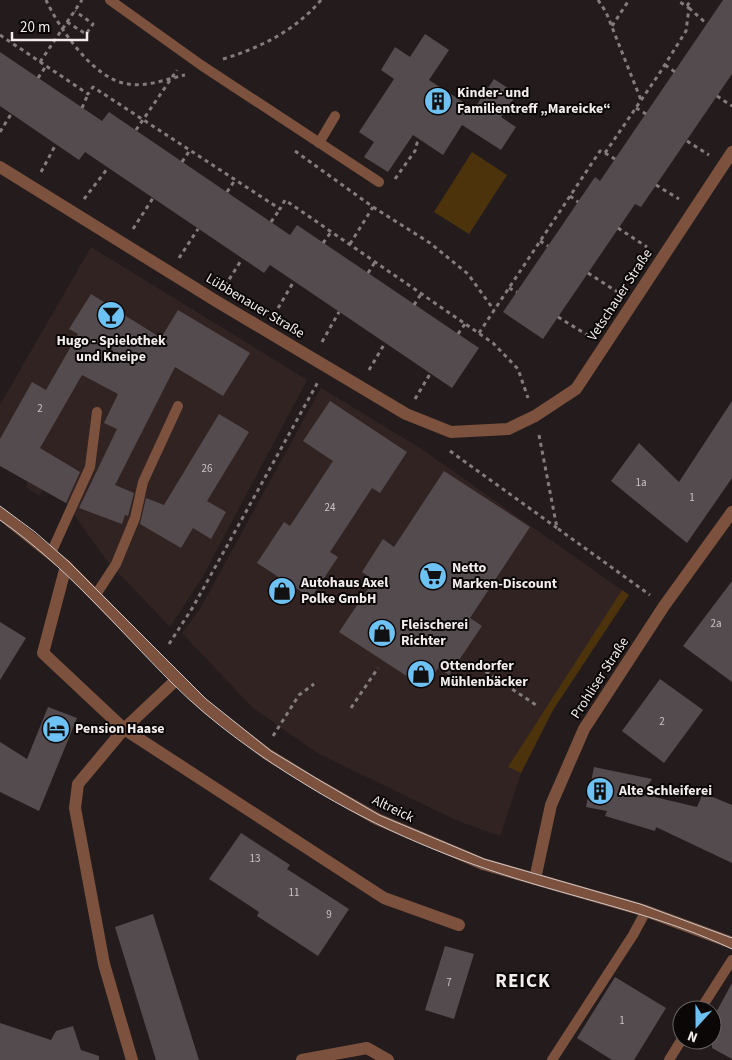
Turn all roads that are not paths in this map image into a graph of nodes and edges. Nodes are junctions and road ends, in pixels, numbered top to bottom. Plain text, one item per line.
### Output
1 (111, 0) edge
2 (335, 116) dead end
3 (319, 143) junction
4 (732, 152) edge
5 (0, 167) edge
6 (379, 182) road end
7 (178, 406) dead end
8 (97, 412) dead end
9 (508, 429) joint
10 (732, 512) edge
11 (0, 513) edge
12 (51, 553) junction
13 (66, 566) junction
14 (95, 596) junction
15 (177, 680) junction
16 (124, 729) junction
17 (535, 879) junction
18 (646, 911) junction
19 (459, 925) dead end
20 (732, 943) edge
21 (732, 960) edge
22 (706, 1000) edge
23 (132, 1060) edge
24 (302, 1060) edge
25 (388, 1060) edge
26 (552, 1060) edge

1 - 3 lane
2 - 3 lane
3 - 6 lane
4 - 9 street, Vetschauer Straße
5 - 9 street, Lübbenauer Straße
7 - 14 lane
8 - 12 lane
10 - 17 street, Prohliser Straße
11 - 12 street, Altreick
12 - 13 street, Altreick
13 - 14 street, Altreick
13 - 16 street
14 - 15 street, Altreick
15 - 16 street
15 - 17 street, Altreick
16 - 19 street
16 - 23 street
17 - 18 street, Altreick
18 - 20 street, Altreick
18 - 26 lane
21 - 22 lane
24 - 25 street

